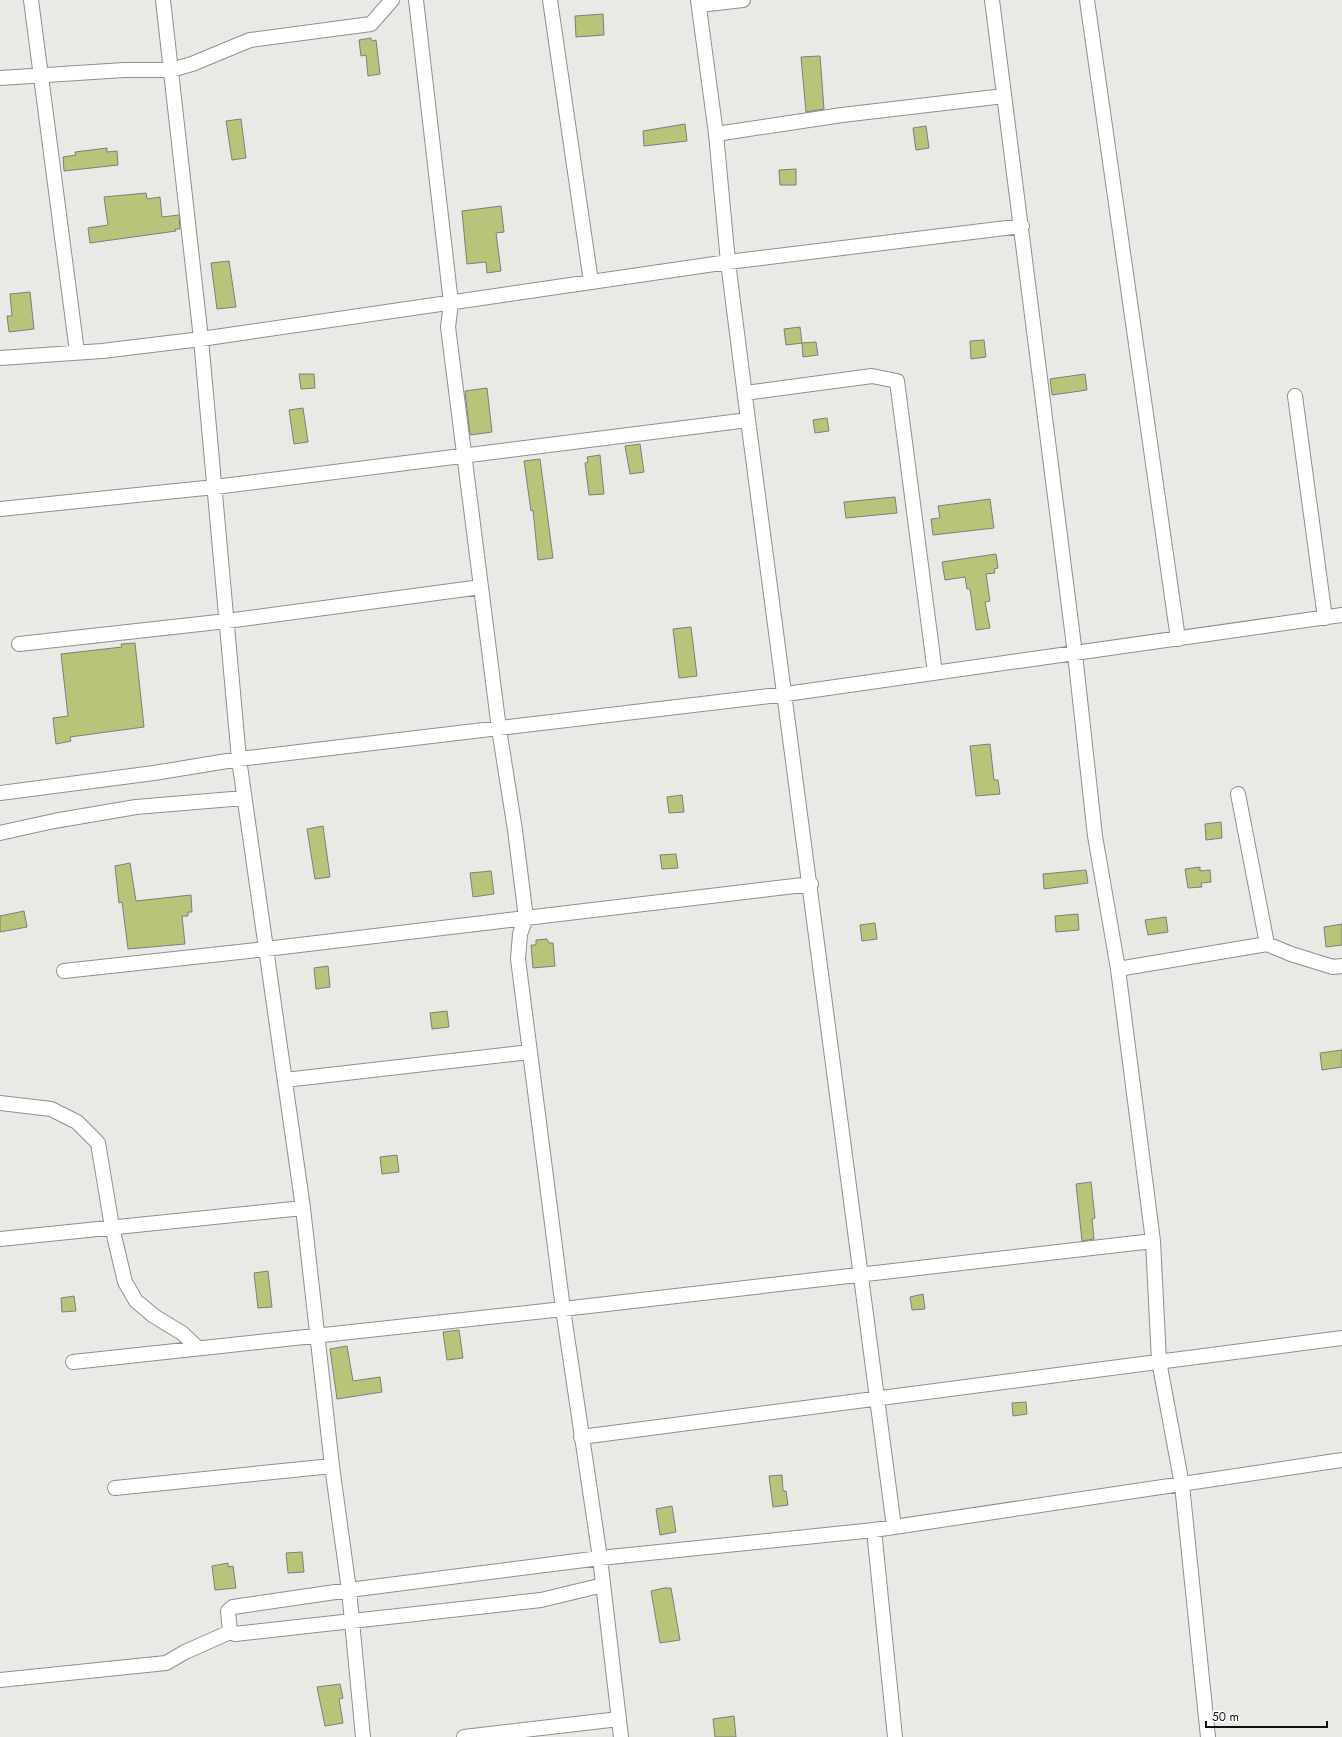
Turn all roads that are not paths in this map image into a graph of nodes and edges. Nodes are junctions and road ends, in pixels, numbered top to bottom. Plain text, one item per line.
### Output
1 (31, 0) edge
2 (163, 0) edge
3 (392, 0) edge
4 (416, 0) edge
5 (550, 0) edge
6 (743, 0) edge
7 (992, 0) edge
8 (1087, 0) edge
9 (698, 2) edge
10 (171, 70) junction
11 (40, 75) junction
12 (0, 78) edge
13 (1004, 96) junction
14 (716, 134) junction
15 (1022, 226) junction
16 (728, 262) junction
17 (590, 282) junction
18 (451, 303) junction
19 (201, 339) junction
20 (77, 352) junction
21 (0, 358) edge
22 (745, 394) junction
23 (1295, 396) dead end
24 (748, 420) junction
25 (464, 456) junction
26 (215, 487) junction
27 (0, 509) edge
28 (481, 587) junction
29 (1342, 615) edge
30 (1325, 618) junction
31 (227, 621) junction
32 (1178, 639) junction
33 (19, 644) dead end
34 (1075, 654) junction
35 (934, 673) junction
36 (786, 694) junction
37 (499, 729) junction
38 (239, 759) junction
39 (0, 793) edge
40 (1238, 794) dead end
41 (244, 798) junction
42 (0, 833) edge
43 (811, 884) junction
44 (526, 918) junction
45 (1267, 944) junction
46 (266, 949) junction
47 (1342, 966) edge
48 (1118, 969) junction
49 (64, 971) dead end
50 (530, 1052) junction
51 (285, 1080) junction
52 (0, 1103) edge
53 (303, 1208) junction
54 (112, 1227) junction
55 (0, 1239) edge
56 (1153, 1241) junction
57 (862, 1274) junction
58 (564, 1309) junction
59 (317, 1335) junction
60 (1342, 1338) edge
61 (198, 1348) junction
62 (1159, 1361) junction
63 (73, 1362) dead end
64 (878, 1398) junction
65 (581, 1437) junction
66 (1342, 1460) edge
67 (332, 1466) junction
68 (1182, 1485) junction
69 (115, 1488) dead end
70 (894, 1527) junction
71 (874, 1530) junction
72 (600, 1558) junction
73 (603, 1586) junction
74 (349, 1590) junction
75 (353, 1621) junction
76 (230, 1632) junction
77 (0, 1680) edge
78 (619, 1719) junction
79 (363, 1737) edge
80 (464, 1737) edge
81 (621, 1737) edge
82 (895, 1737) edge
83 (1208, 1737) edge

1 - 11 street
2 - 10 street
3 - 10 street
4 - 18 street
5 - 17 street
6 - 9 street
7 - 13 street
8 - 32 street
9 - 14 street
10 - 11 street
10 - 19 street
11 - 12 street
11 - 20 street
13 - 14 street
13 - 15 street
14 - 16 street
15 - 16 street
15 - 34 street
16 - 17 street
16 - 22 street
17 - 18 street
18 - 19 street
18 - 25 street
19 - 20 street
19 - 26 street
20 - 21 street
22 - 24 street
22 - 35 street
23 - 30 street
24 - 25 street
24 - 36 street
25 - 26 street
25 - 28 street
26 - 27 street
26 - 31 street
28 - 31 street
28 - 37 street
29 - 30 street
30 - 32 street
31 - 33 street
31 - 38 street
32 - 34 street
34 - 35 street
34 - 48 street
35 - 36 street
36 - 37 street
36 - 43 street
37 - 38 street
37 - 44 street
38 - 39 street
38 - 41 street
40 - 45 street
41 - 42 street
41 - 46 street
43 - 44 street
43 - 57 street
44 - 46 street
44 - 50 street
45 - 47 street
45 - 48 street
46 - 49 street
46 - 51 street
48 - 56 street
50 - 51 street
50 - 58 street
51 - 53 street
52 - 54 street
53 - 54 street
53 - 59 street
54 - 55 street
54 - 61 street
56 - 57 street
56 - 62 street
57 - 58 street
57 - 64 street
58 - 59 street
58 - 65 street
59 - 61 street
59 - 67 street
60 - 62 street
61 - 63 street
62 - 64 street
62 - 68 street
64 - 65 street
64 - 70 street
65 - 72 street
66 - 68 street
67 - 69 street
67 - 74 street
68 - 70 street
68 - 83 street
70 - 71 street
71 - 72 street
71 - 82 street
72 - 73 street
72 - 74 street
73 - 75 street
73 - 78 street
74 - 75 street
74 - 76 street
75 - 76 street
75 - 79 street
76 - 77 street
78 - 80 street
78 - 81 street

